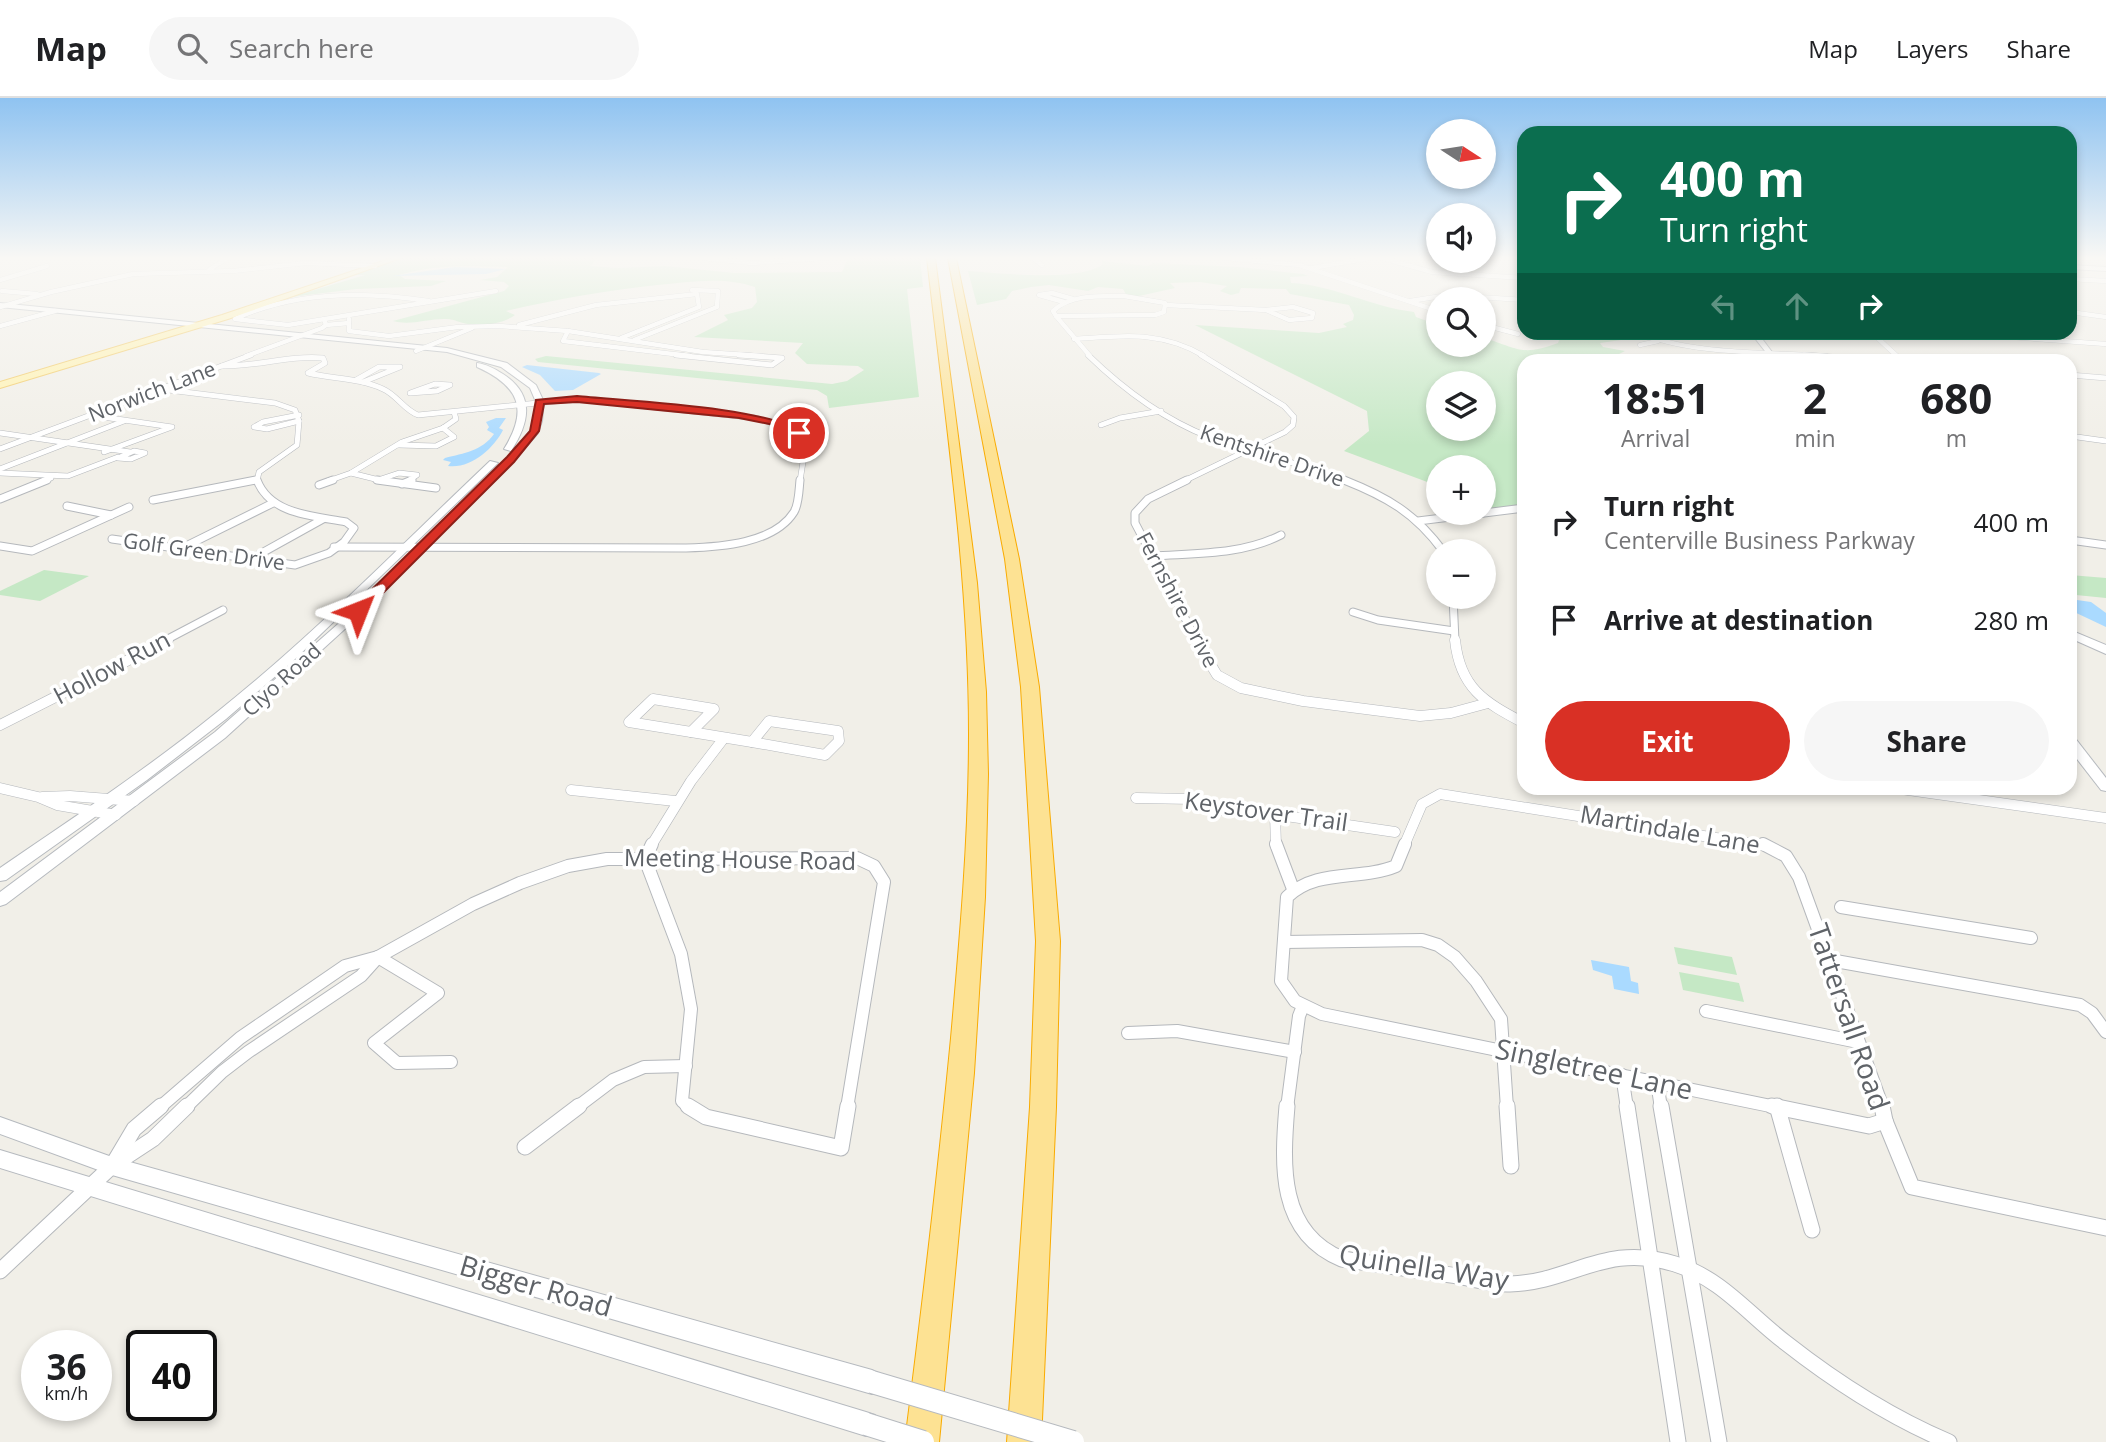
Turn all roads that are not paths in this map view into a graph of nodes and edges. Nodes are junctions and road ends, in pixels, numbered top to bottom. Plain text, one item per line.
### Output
1 (21, 321) edge
2 (137, 321) edge
3 (205, 321) edge
4 (250, 321) edge
5 (331, 321) edge
6 (519, 321) edge
7 (532, 321) edge
8 (664, 321) edge
9 (685, 321) edge
10 (939, 321) edge
11 (964, 321) edge
12 (1060, 321) edge
13 (325, 322) junction
14 (523, 323) junction
15 (189, 326) junction
16 (0, 327) edge
17 (514, 327) junction
18 (473, 328) junction
19 (1496, 328) edge
20 (568, 331) junction
21 (1517, 334) edge
22 (301, 336) junction
23 (620, 338) junction
24 (1074, 339) junction
25 (634, 340) junction
26 (1759, 340) edge
27 (1880, 340) edge
28 (2051, 340) edge
29 (1658, 341) joint
30 (2106, 344) edge
31 (1640, 345) dead end
32 (428, 347) junction
33 (621, 347) junction
34 (416, 351) junction
35 (1768, 352) junction
36 (1795, 354) edge
37 (1895, 354) edge
38 (222, 366) junction
39 (2077, 376) edge
40 (2106, 378) edge
41 (355, 380) junction
42 (363, 382) junction
43 (0, 383) edge
44 (160, 390) junction
45 (410, 393) junction
46 (396, 396) junction
47 (540, 402) junction
48 (521, 404) junction
49 (1161, 411) junction
50 (454, 412) junction
51 (103, 418) dead end
52 (299, 418) junction
53 (124, 421) junction
54 (1101, 425) dead end
55 (443, 428) junction
56 (0, 433) edge
57 (32, 437) junction
58 (2077, 437) edge
59 (0, 439) edge
60 (21, 441) junction
61 (2106, 442) edge
62 (68, 443) junction
63 (56, 447) junction
64 (393, 447) junction
65 (0, 449) edge
66 (1248, 450) junction
67 (118, 454) junction
68 (0, 471) edge
69 (351, 472) junction
70 (52, 478) junction
71 (256, 480) junction
72 (378, 480) junction
73 (319, 485) dead end
74 (401, 485) junction
75 (436, 488) dead end
76 (0, 499) edge
77 (153, 500) dead end
78 (272, 503) junction
79 (67, 506) dead end
80 (129, 507) dead end
81 (1517, 509) edge
82 (1496, 512) edge
83 (111, 515) junction
84 (323, 519) junction
85 (1426, 520) edge
86 (1418, 521) junction
87 (1281, 535) dead end
88 (112, 539) dead end
89 (1433, 539) edge
90 (2077, 541) edge
91 (2106, 545) edge
92 (0, 546) edge
93 (334, 547) junction
94 (402, 548) junction
95 (420, 548) junction
96 (180, 549) junction
97 (1153, 556) junction
98 (251, 559) junction
99 (1453, 609) edge
100 (223, 610) dead end
101 (1353, 612) dead end
102 (1454, 631) junction
103 (2077, 636) edge
104 (2106, 650) edge
105 (1488, 703) junction
106 (1517, 719) edge
107 (0, 724) edge
108 (691, 732) junction
109 (724, 738) junction
110 (751, 743) junction
111 (2077, 750) edge
112 (2106, 787) edge
113 (571, 790) dead end
114 (3, 791) edge
115 (1943, 795) edge
116 (38, 797) junction
117 (1136, 798) dead end
118 (110, 799) junction
119 (675, 801) junction
120 (134, 802) junction
121 (93, 811) junction
122 (1275, 814) junction
123 (117, 815) junction
124 (2106, 818) edge
125 (1395, 832) dead end
126 (1780, 852) joint
127 (645, 858) junction
128 (0, 876) edge
129 (1293, 888) junction
130 (0, 900) edge
131 (1841, 907) dead end
132 (2031, 938) dead end
133 (1284, 942) junction
134 (378, 957) junction
135 (1830, 960) junction
136 (1303, 1006) junction
137 (1706, 1012) dead end
138 (2106, 1032) edge
139 (1128, 1033) dead end
140 (1858, 1042) junction
141 (1505, 1051) junction
142 (1295, 1052) junction
143 (451, 1062) dead end
144 (686, 1066) junction
145 (1622, 1075) junction
146 (1657, 1082) junction
147 (1777, 1105) junction
148 (1885, 1121) junction
149 (0, 1125) edge
150 (525, 1147) dead end
151 (0, 1159) edge
152 (112, 1166) junction
153 (1511, 1166) dead end
154 (89, 1188) junction
155 (2106, 1228) edge
156 (1812, 1230) dead end
157 (1650, 1259) junction
158 (1689, 1268) junction
159 (0, 1270) edge
160 (923, 1442) edge
161 (1024, 1442) edge
162 (1073, 1442) edge
163 (1678, 1442) edge
164 (1719, 1442) edge
165 (1949, 1442) edge

1 - 16 street
2 - 15 street
3 - 15 main road
4 - 13 street
5 - 13 street
6 - 14 street
7 - 14 street
8 - 23 street
9 - 25 street
10 - 160 highway
11 - 161 highway
12 - 24 street, Kentshire Drive
13 - 18 street
13 - 22 street, Norwich Lane
14 - 17 street
15 - 22 street
15 - 43 main road
17 - 18 street
17 - 20 street
18 - 32 street
19 - 21 street
20 - 23 street
20 - 33 street
22 - 32 street
22 - 34 street
22 - 38 street, Norwich Lane
23 - 25 street
24 - 49 street, Kentshire Drive
24 - 66 street, Fernshire Drive
25 - 33 street
25 - 33 street
26 - 35 street
27 - 37 street
28 - 30 street
29 - 31 street
29 - 35 street
32 - 34 street
32 - 47 street
34 - 48 street
35 - 36 street
38 - 41 street
38 - 44 street, Norwich Lane
39 - 40 street
41 - 42 street
41 - 42 street
42 - 46 street
44 - 52 street
44 - 57 street, Norwich Lane
45 - 45 street
45 - 46 street
46 - 50 street
47 - 48 street
47 - 95 street, Clyo Road
47 - 95 street
48 - 50 street
48 - 94 street, Clyo Road
49 - 54 street
49 - 66 street, Kentshire Drive
50 - 55 street
51 - 53 street
52 - 52 street
52 - 71 street
53 - 62 street
53 - 67 street
55 - 64 street
55 - 64 street
56 - 57 street
57 - 60 street, Norwich Lane
57 - 62 street
58 - 61 street
59 - 60 street
60 - 63 street
60 - 65 street, Norwich Lane
62 - 63 street
62 - 67 street
63 - 67 street
63 - 68 street
64 - 69 street
66 - 86 street, Kentshire Drive
66 - 97 street, Fernshire Drive
67 - 67 street
67 - 70 street
68 - 70 street
69 - 72 street
69 - 73 street
70 - 76 street
71 - 77 street
71 - 78 street
72 - 74 street
72 - 74 street
74 - 75 street
78 - 84 street
78 - 96 street
79 - 83 street
80 - 83 street
81 - 82 street
83 - 92 street
84 - 93 street
84 - 98 street
85 - 86 street
86 - 89 street, Kentshire Drive
87 - 97 street
88 - 96 street, Golf Green Drive
90 - 91 street
93 - 94 street
93 - 98 street, Golf Green Drive
94 - 95 street
94 - 118 street, Clyo Road
95 - 120 street, Clyo Road
96 - 98 street, Golf Green Drive
97 - 105 street, Fernshire Drive
99 - 102 street
100 - 107 street, Hollow Run
101 - 102 street
102 - 105 street
103 - 104 street
105 - 106 street
108 - 108 street
108 - 109 street
109 - 110 street
109 - 119 street
110 - 110 street
111 - 112 street
113 - 119 street
114 - 116 street
115 - 124 street
116 - 118 street
116 - 121 street
117 - 122 street, Keystover Trail
118 - 120 street
118 - 121 street, Clyo Road
119 - 127 street
120 - 123 street, Clyo Road
121 - 123 street
121 - 128 street, Clyo Road
122 - 125 street, Keystover Trail
122 - 129 street
123 - 130 street, Clyo Road
126 - 129 street, Martindale Lane
126 - 135 street, Tattersall Road
127 - 134 street, Meeting House Road
127 - 144 street
127 - 144 street, Meeting House Road
129 - 133 street
131 - 132 street
133 - 136 street
133 - 141 street
134 - 143 street
134 - 152 street, Meeting House Road
134 - 152 street, Meeting House Road
135 - 138 street
135 - 140 street, Tattersall Road
136 - 141 street, Singletree Lane
136 - 142 street, Quinella Way
137 - 140 street
139 - 142 street
140 - 148 street, Tattersall Road
141 - 145 street, Singletree Lane
141 - 153 street
142 - 157 street, Quinella Way
144 - 150 street
145 - 146 street, Singletree Lane
145 - 157 street
146 - 147 street, Singletree Lane
146 - 158 street
147 - 148 street, Singletree Lane
147 - 156 street
148 - 155 street, Tattersall Road
149 - 152 street, Bigger Road
151 - 154 street, Bigger Road
152 - 154 street
152 - 162 street, Bigger Road, bridge
154 - 159 street
154 - 160 street, Bigger Road, bridge
157 - 158 street, Quinella Way
157 - 163 street
158 - 164 street
158 - 165 street, Quinella Way

